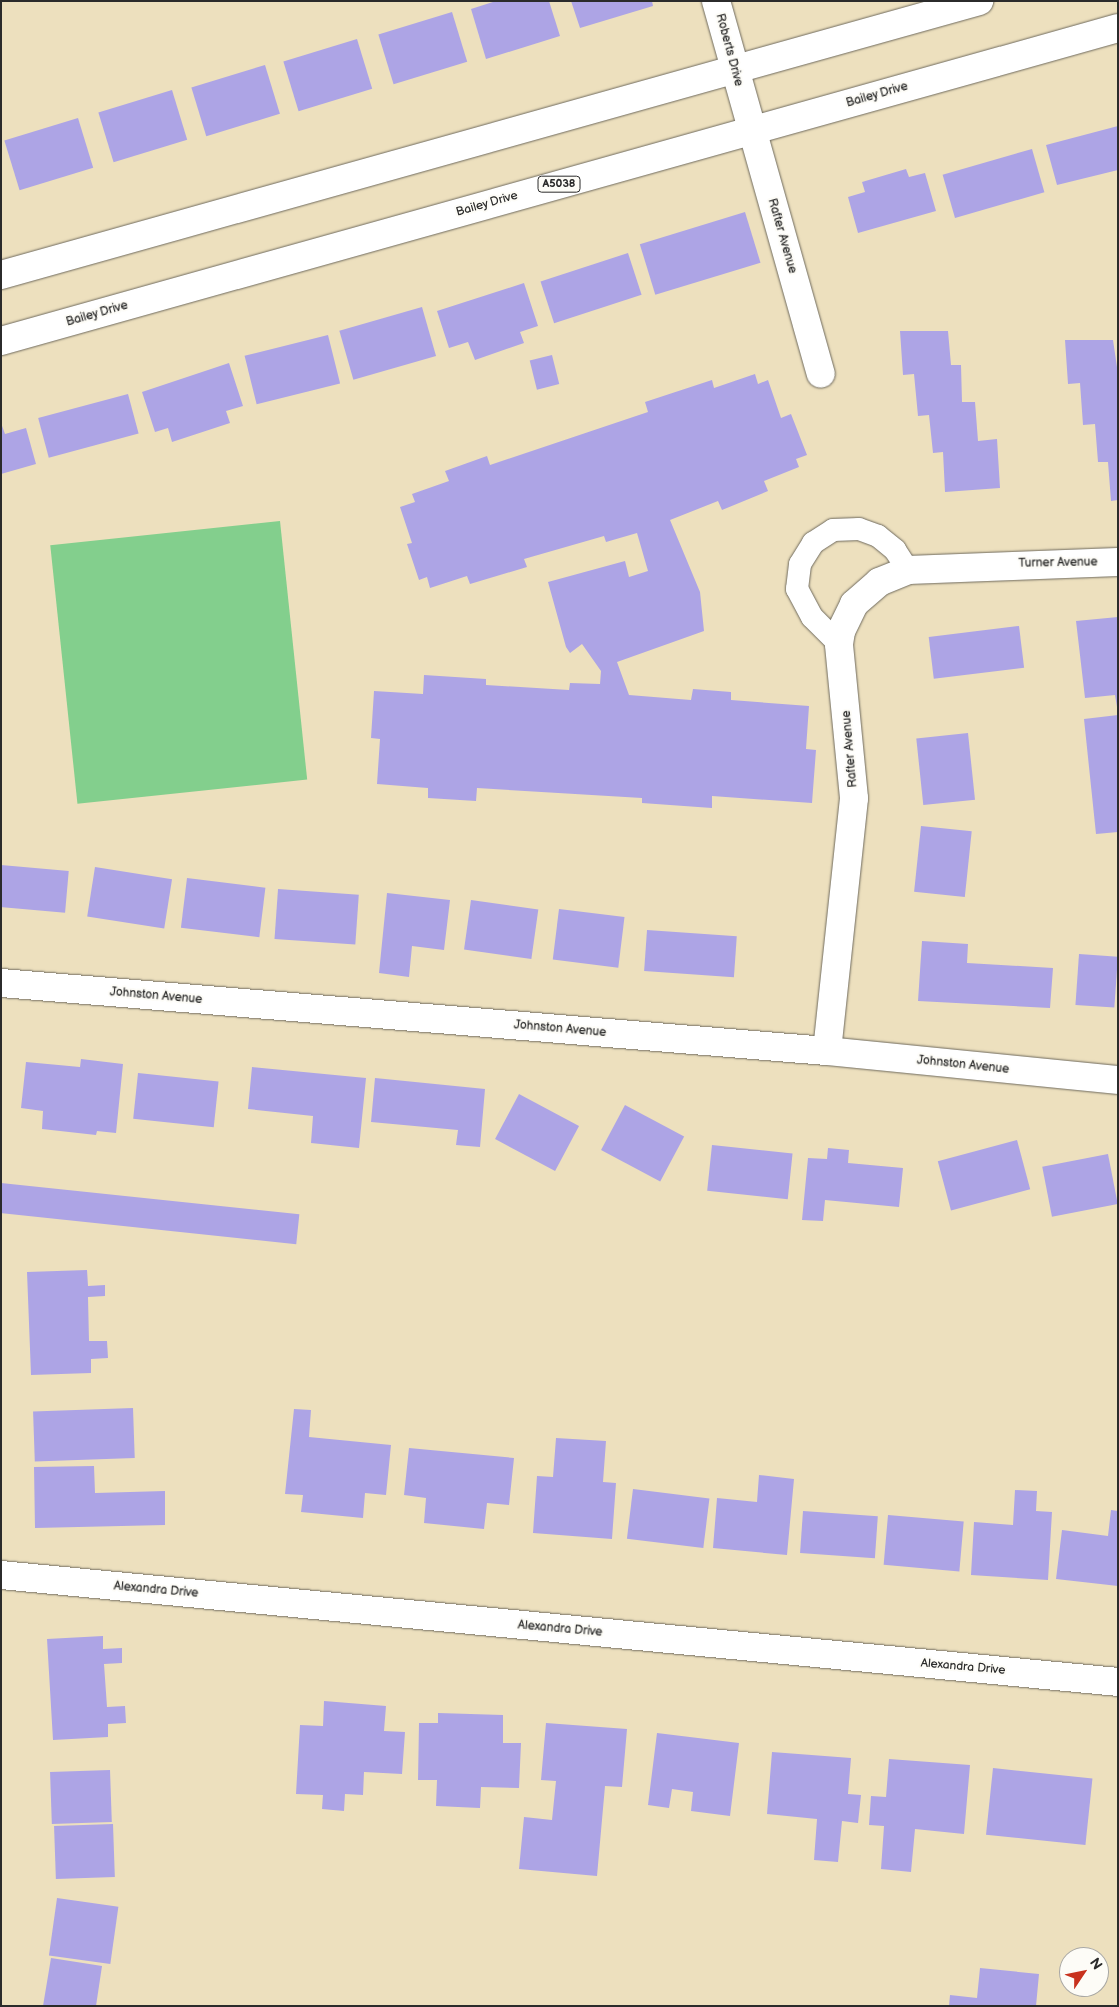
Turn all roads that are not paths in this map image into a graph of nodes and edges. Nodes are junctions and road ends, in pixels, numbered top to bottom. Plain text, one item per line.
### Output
1 (716, 1) edge
2 (979, 1) edge
3 (1118, 28) edge
4 (735, 70) junction
5 (741, 99) joint
6 (753, 130) junction
7 (1, 275) edge
8 (1, 341) edge
9 (821, 374) dead end
10 (1118, 562) edge
11 (998, 564) joint
12 (908, 570) junction
13 (839, 644) junction
14 (1, 983) edge
15 (827, 1051) junction
16 (1118, 1080) edge
17 (1, 1575) edge
18 (1118, 1682) edge

1 - 4 street, Roberts Drive
2 - 4 street
3 - 6 street, Bailey Drive / A5038
4 - 5 street, Roberts Drive
4 - 7 street
5 - 6 street, Rafter Avenue
6 - 8 street, Bailey Drive / A5038
6 - 9 street, Rafter Avenue
10 - 11 street, Turner Avenue
11 - 12 street, Rafter Avenue
12 - 13 street, Rafter Avenue
12 - 13 lane
13 - 15 street, Rafter Avenue
14 - 15 street, Johnston Avenue
15 - 16 street, Johnston Avenue
17 - 18 street, Alexandra Drive

